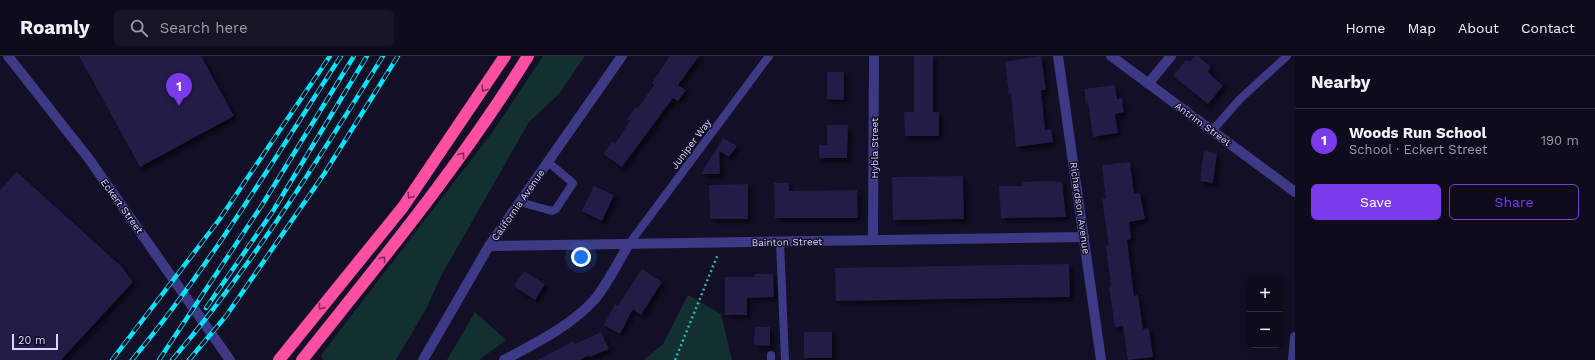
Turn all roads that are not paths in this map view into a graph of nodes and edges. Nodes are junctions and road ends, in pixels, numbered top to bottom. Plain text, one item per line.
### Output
1 (8, 56) edge
2 (505, 56) edge
3 (528, 56) edge
4 (622, 56) edge
5 (769, 56) edge
6 (874, 56) edge
7 (1058, 56) edge
8 (1111, 56) edge
9 (1171, 56) edge
10 (1287, 56) edge
11 (1148, 84) junction
12 (1212, 131) junction
13 (548, 162) junction
14 (1295, 192) edge
15 (520, 202) junction
16 (1084, 237) junction
17 (873, 240) junction
18 (780, 242) junction
19 (629, 244) junction
20 (490, 246) junction
21 (1295, 337) edge
22 (230, 360) edge
23 (279, 360) edge
24 (302, 360) edge
25 (423, 360) edge
26 (504, 360) edge
27 (785, 360) edge
28 (1101, 360) edge
29 (1292, 360) edge

1 - 22 street, Eckert Street
2 -> 23 highway
24 -> 3 highway
4 - 13 street, California Avenue
5 - 19 lane, Juniper Way
6 - 17 street, Hybla Street
7 - 16 street, Richardson Avenue
8 - 11 street, Antrim Street
9 - 11 street
10 - 12 lane
11 - 12 street, Antrim Street
12 - 14 street, Antrim Street
13 - 15 street, California Avenue
13 - 15 lane
15 - 20 street, California Avenue
16 - 17 street, Bainton Street
16 - 28 street, Richardson Avenue
17 - 18 street, Bainton Street
18 - 19 street, Bainton Street
18 - 27 lane
19 - 20 street, Bainton Street
19 - 26 street
20 - 25 street, California Avenue
21 - 29 street

